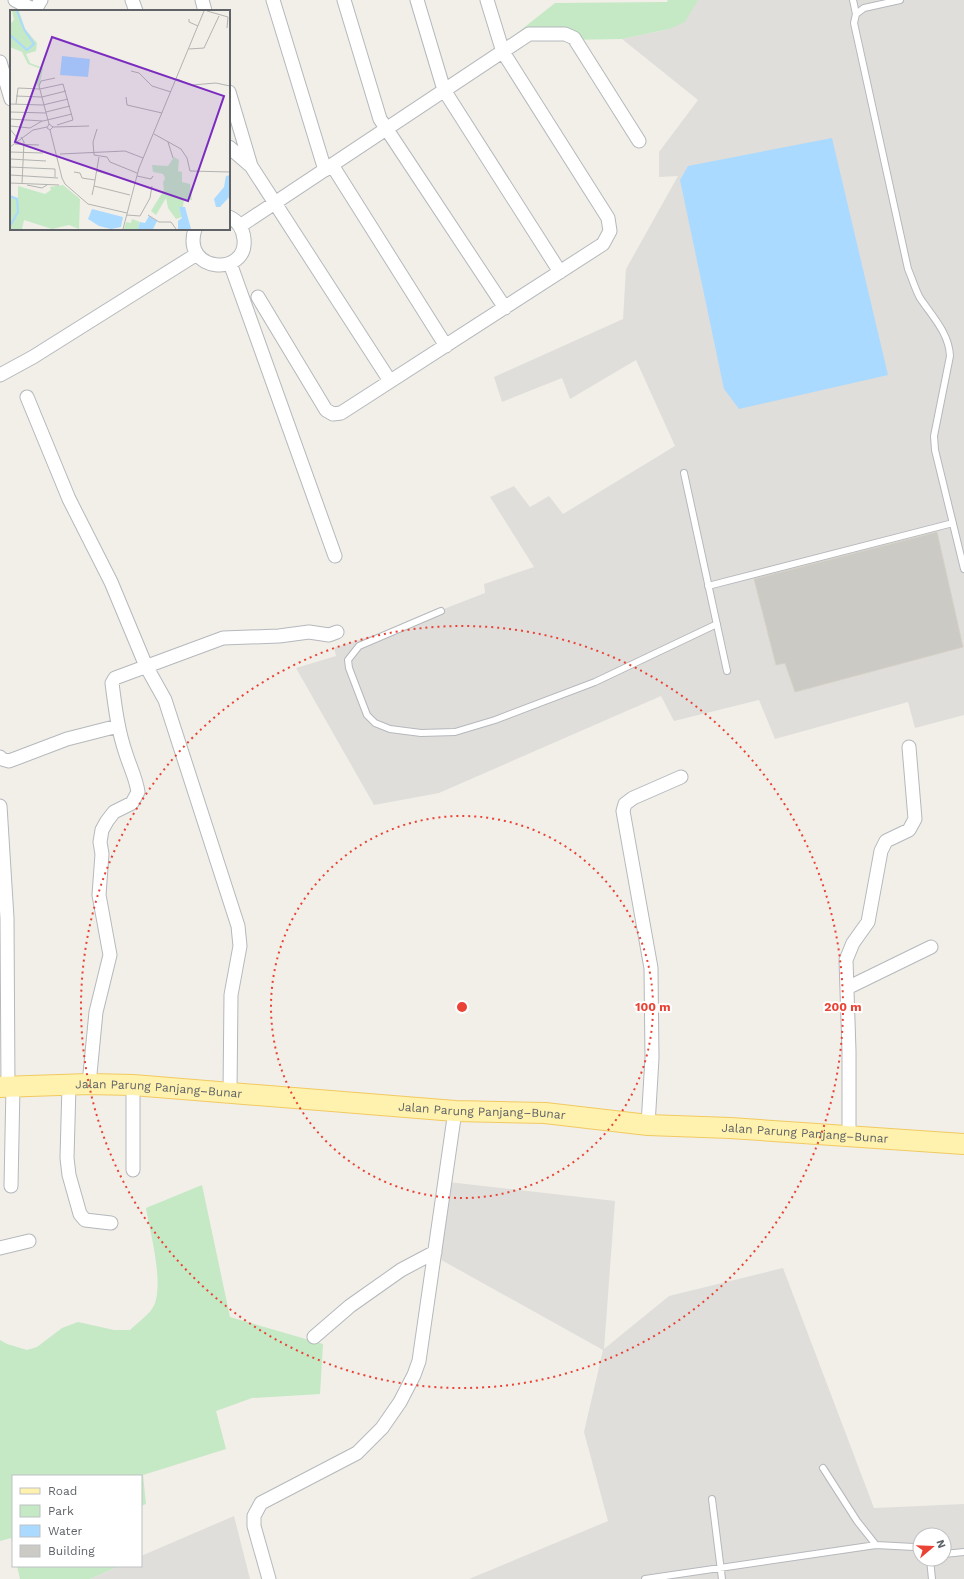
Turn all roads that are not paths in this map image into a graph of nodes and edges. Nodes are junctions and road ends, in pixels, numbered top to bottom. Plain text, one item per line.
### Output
1 (15, 0) edge
2 (132, 0) edge
3 (202, 0) edge
4 (273, 0) edge
5 (344, 0) edge
6 (417, 0) edge
7 (487, 0) edge
8 (853, 0) edge
9 (900, 0) edge
10 (37, 7) edge
11 (136, 10) edge
12 (205, 10) edge
13 (856, 14) junction
14 (503, 52) junction
15 (0, 62) edge
16 (5, 77) edge
17 (444, 90) junction
18 (10, 95) edge
19 (230, 95) edge
20 (387, 128) junction
21 (639, 141) dead end
22 (230, 148) edge
23 (251, 166) junction
24 (328, 167) junction
25 (274, 203) junction
26 (230, 217) edge
27 (240, 226) junction
28 (195, 230) edge
29 (197, 254) junction
30 (230, 263) junction
31 (560, 272) junction
32 (258, 297) dead end
33 (504, 308) junction
34 (446, 346) junction
35 (0, 375) edge
36 (390, 381) junction
37 (27, 397) dead end
38 (684, 473) dead end
39 (953, 523) junction
40 (335, 556) dead end
41 (964, 568) edge
42 (708, 586) junction
43 (441, 611) dead end
44 (717, 624) junction
45 (337, 632) dead end
46 (146, 666) junction
47 (727, 670) dead end
48 (118, 726) junction
49 (909, 747) dead end
50 (0, 757) edge
51 (681, 777) dead end
52 (0, 806) edge
53 (931, 947) dead end
54 (847, 988) junction
55 (89, 1084) junction
56 (69, 1085) junction
57 (134, 1085) junction
58 (7, 1087) edge
59 (230, 1092) junction
60 (455, 1110) junction
61 (648, 1125) junction
62 (849, 1135) junction
63 (964, 1144) edge
64 (133, 1170) dead end
65 (11, 1186) dead end
66 (111, 1223) dead end
67 (29, 1241) dead end
68 (0, 1248) edge
69 (435, 1252) junction
70 (314, 1338) dead end
71 (823, 1468) dead end
72 (712, 1499) dead end
73 (876, 1545) junction
74 (912, 1548) edge
75 (964, 1552) edge
76 (952, 1553) edge
77 (931, 1567) edge
78 (721, 1568) junction
79 (269, 1579) edge
80 (645, 1579) edge
81 (722, 1579) edge
82 (932, 1579) edge

1 - 10 street
2 - 11 street
3 - 12 street
4 - 24 street
5 - 20 street
6 - 17 street
7 - 14 street
8 - 13 lane
9 - 13 lane
13 - 39 lane
14 - 17 street
14 - 21 street
14 - 31 street
15 - 16 street
16 - 18 street
17 - 20 street
17 - 31 street
19 - 23 street
20 - 24 street
20 - 33 street
22 - 23 street
23 - 25 street
24 - 25 street
24 - 34 street
25 - 27 street
25 - 36 street
26 - 27 street
27 - 30 street
28 - 29 street
29 - 30 street
29 - 35 street
30 - 40 street
31 - 33 street
32 - 36 street
33 - 34 street
34 - 36 street
37 - 46 street
38 - 42 lane
39 - 41 lane
39 - 42 lane
42 - 44 lane
43 - 44 lane
44 - 47 lane
45 - 46 street
46 - 48 street
46 - 59 street
48 - 50 street
48 - 55 street
49 - 54 street
51 - 61 street
52 - 58 street
53 - 54 street
54 - 62 street
55 - 56 main road, Jalan Parung Panjang–Bunar
55 - 57 main road, Jalan Parung Panjang–Bunar
56 - 58 main road, Jalan Parung Panjang–Bunar
56 - 66 street
57 - 59 main road, Jalan Parung Panjang–Bunar
57 - 64 street
58 - 65 street
59 - 60 main road, Jalan Parung Panjang–Bunar
60 - 61 main road, Jalan Parung Panjang–Bunar
60 - 69 street
61 - 62 main road, Jalan Parung Panjang–Bunar
62 - 63 main road, Jalan Parung Panjang–Bunar
67 - 68 street
69 - 70 street
69 - 79 street
71 - 73 lane
72 - 78 lane
73 - 74 lane
73 - 78 lane
75 - 76 lane
77 - 82 lane
78 - 80 lane
78 - 81 lane

